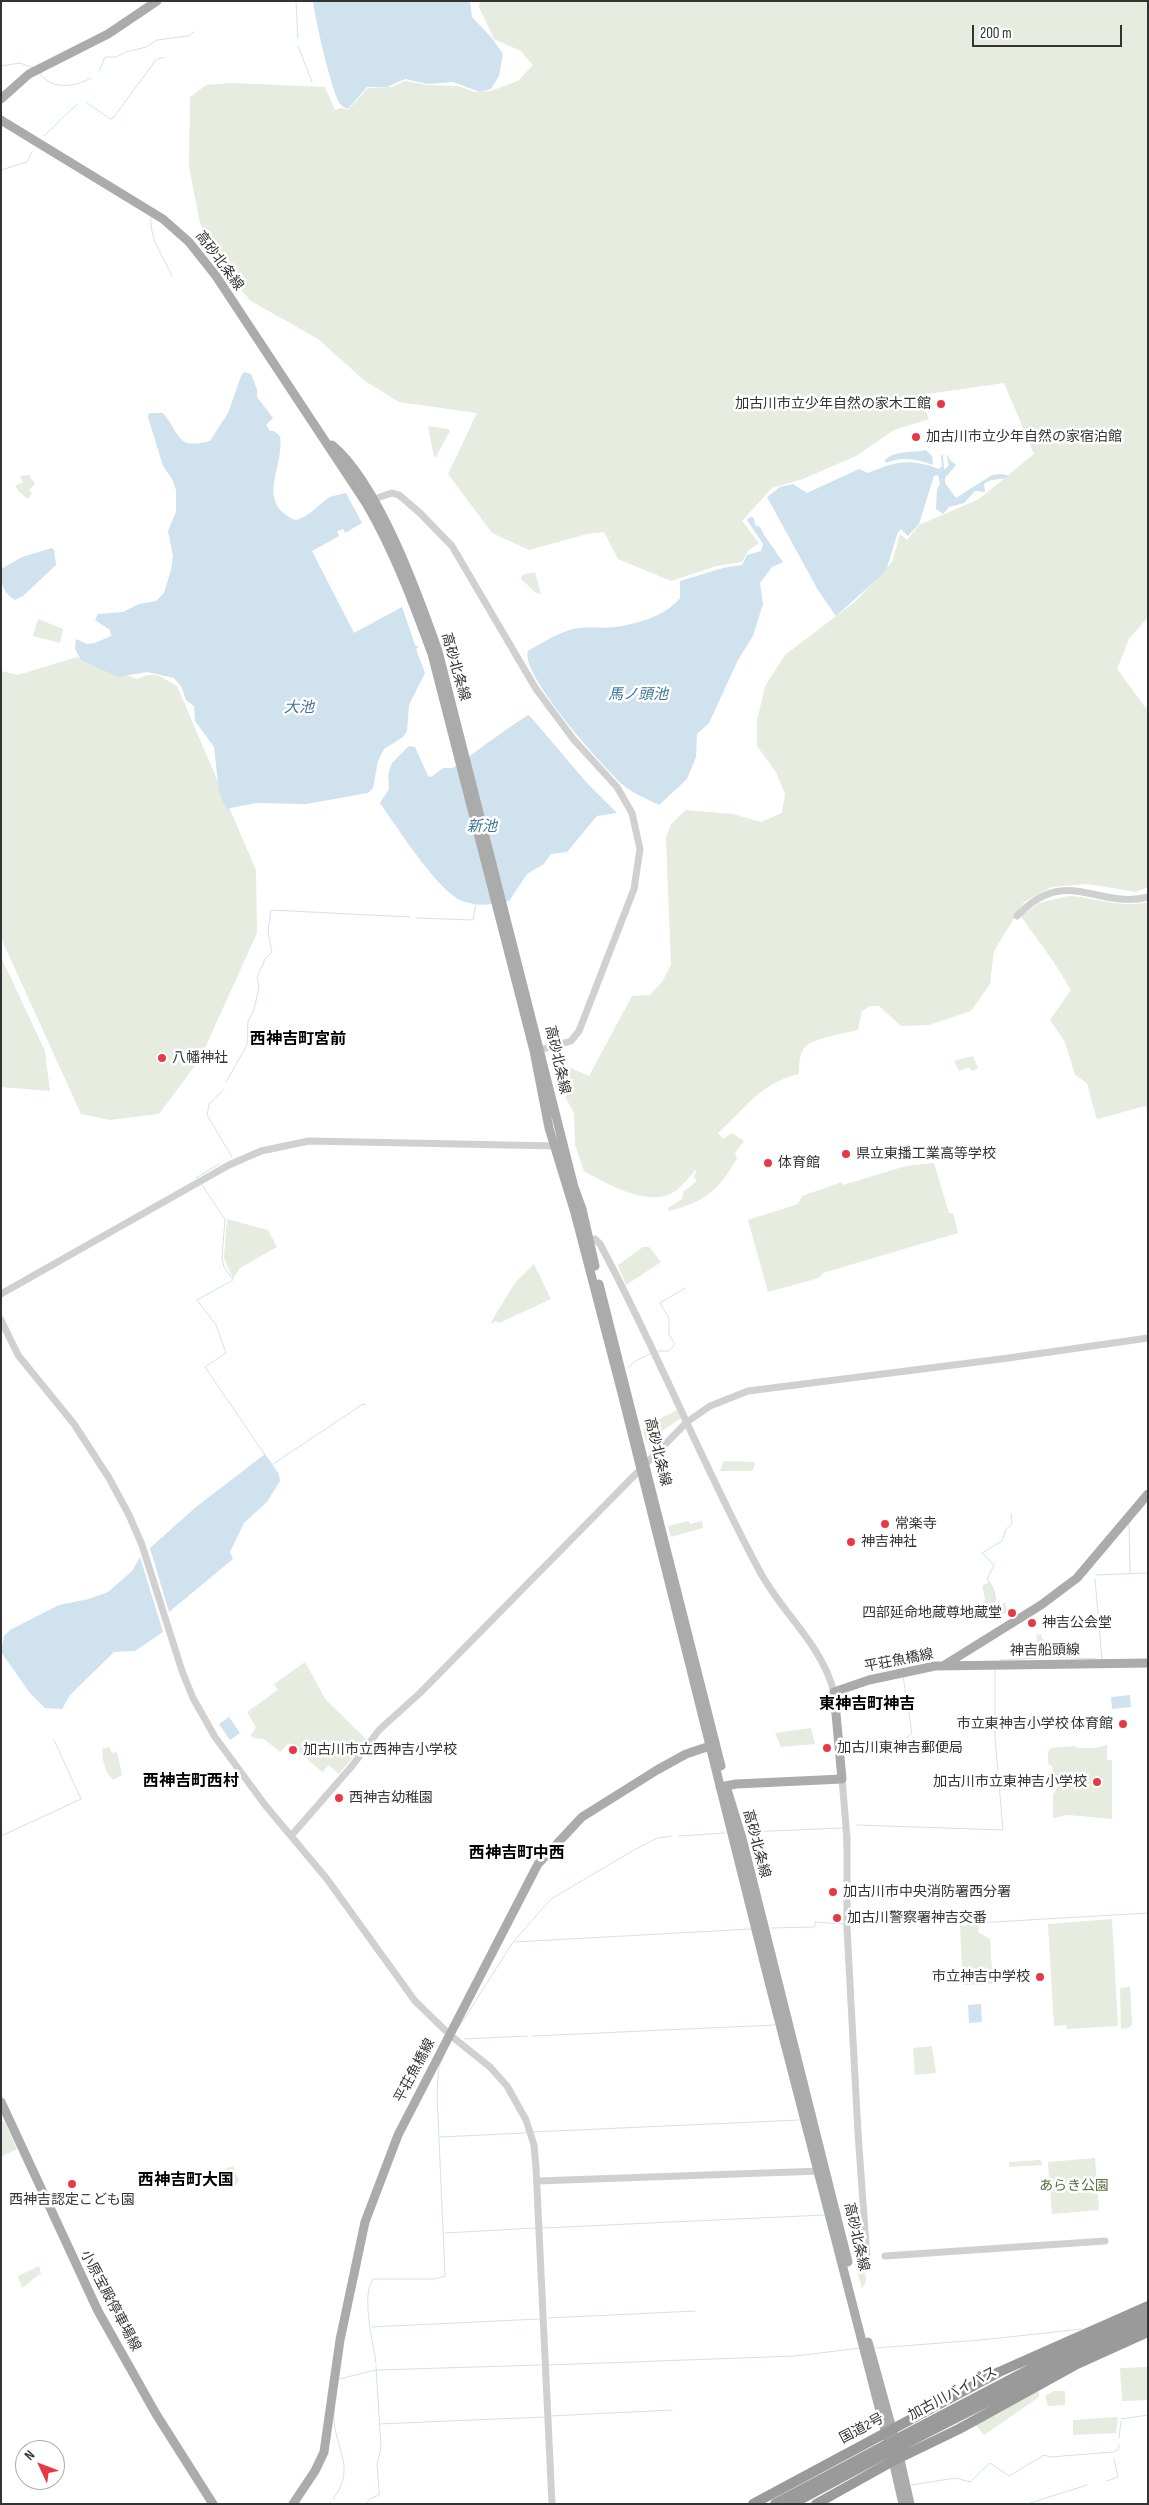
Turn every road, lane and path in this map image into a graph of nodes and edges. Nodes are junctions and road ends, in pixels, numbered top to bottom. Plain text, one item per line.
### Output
1 (157, 1) edge
2 (1, 99) edge
3 (1, 120) edge
4 (369, 501) junction
5 (1148, 897) edge
6 (1017, 916) dead end
7 (537, 1050) junction
8 (559, 1146) junction
9 (584, 1240) junction
10 (1, 1294) edge
11 (1, 1320) edge
12 (1148, 1338) edge
13 (687, 1422) junction
14 (643, 1467) junction
15 (1148, 1494) edge
16 (1148, 1663) edge
17 (943, 1666) junction
18 (834, 1692) junction
19 (710, 1746) junction
20 (842, 1779) junction
21 (723, 1786) junction
22 (291, 1836) junction
23 (451, 2036) junction
24 (1, 2102) edge
25 (822, 2171) junction
26 (537, 2180) junction
27 (1105, 2241) dead end
28 (884, 2256) dead end
29 (867, 2258) dead end
30 (1148, 2306) edge
31 (1148, 2316) edge
32 (1148, 2324) edge
33 (1148, 2332) edge
34 (1094, 2347) junction
35 (1063, 2352) junction
36 (889, 2431) junction
37 (900, 2442) junction
38 (890, 2455) junction
39 (213, 2504) edge
40 (293, 2504) edge
41 (552, 2504) edge
42 (753, 2504) edge
43 (764, 2504) edge
44 (775, 2504) edge
45 (792, 2504) edge
46 (808, 2504) edge
47 (816, 2504) edge
48 (903, 2504) edge
49 (910, 2504) edge

1 - 2 main road
3 - 4 main road, 高砂北条線
4 - 7 main road, 高砂北条線
4 - 7 street
5 - 6 street
7 - 8 main road, 高砂北条線
8 - 9 main road, 高砂北条線
8 - 10 street
9 - 13 street
9 - 14 main road, 高砂北条線
11 - 22 street
12 - 13 street
13 - 14 street
13 - 18 street
14 - 19 main road, 高砂北条線
14 - 21 main road, 高砂北条線
14 - 22 street
15 - 17 main road, 平荘魚橋線
16 - 17 main road, 神吉船頭線
17 - 18 main road, 平荘魚橋線
18 - 20 main road
19 - 21 main road, 高砂北条線
19 - 23 main road, 平荘魚橋線
20 - 21 main road
20 - 29 street
21 - 25 main road, 高砂北条線
22 - 23 street
23 - 26 street
23 - 40 main road, 平荘魚橋線
24 - 39 main road, 小原宝殿停車場線
25 - 26 street
25 - 36 main road, 高砂北条線
26 - 41 street
27 - 28 street
30 - 36 highway, 国道2号
31 - 35 highway, 加古川バイパス
32 - 34 highway, 加古川バイパス
33 - 38 highway
34 - 37 highway, 加古川バイパス
34 - 38 highway
35 - 36 highway
35 - 37 highway, 加古川バイパス
36 - 38 main road, 高砂北条線
36 - 42 highway, 国道2号
36 - 43 highway
37 - 38 highway, 加古川バイパス, bridge
38 - 44 highway, 加古川バイパス
38 - 45 highway, 加古川バイパス
38 - 46 highway
38 - 47 highway
38 - 48 main road, 高砂北条線
38 - 49 main road, 高砂北条線

